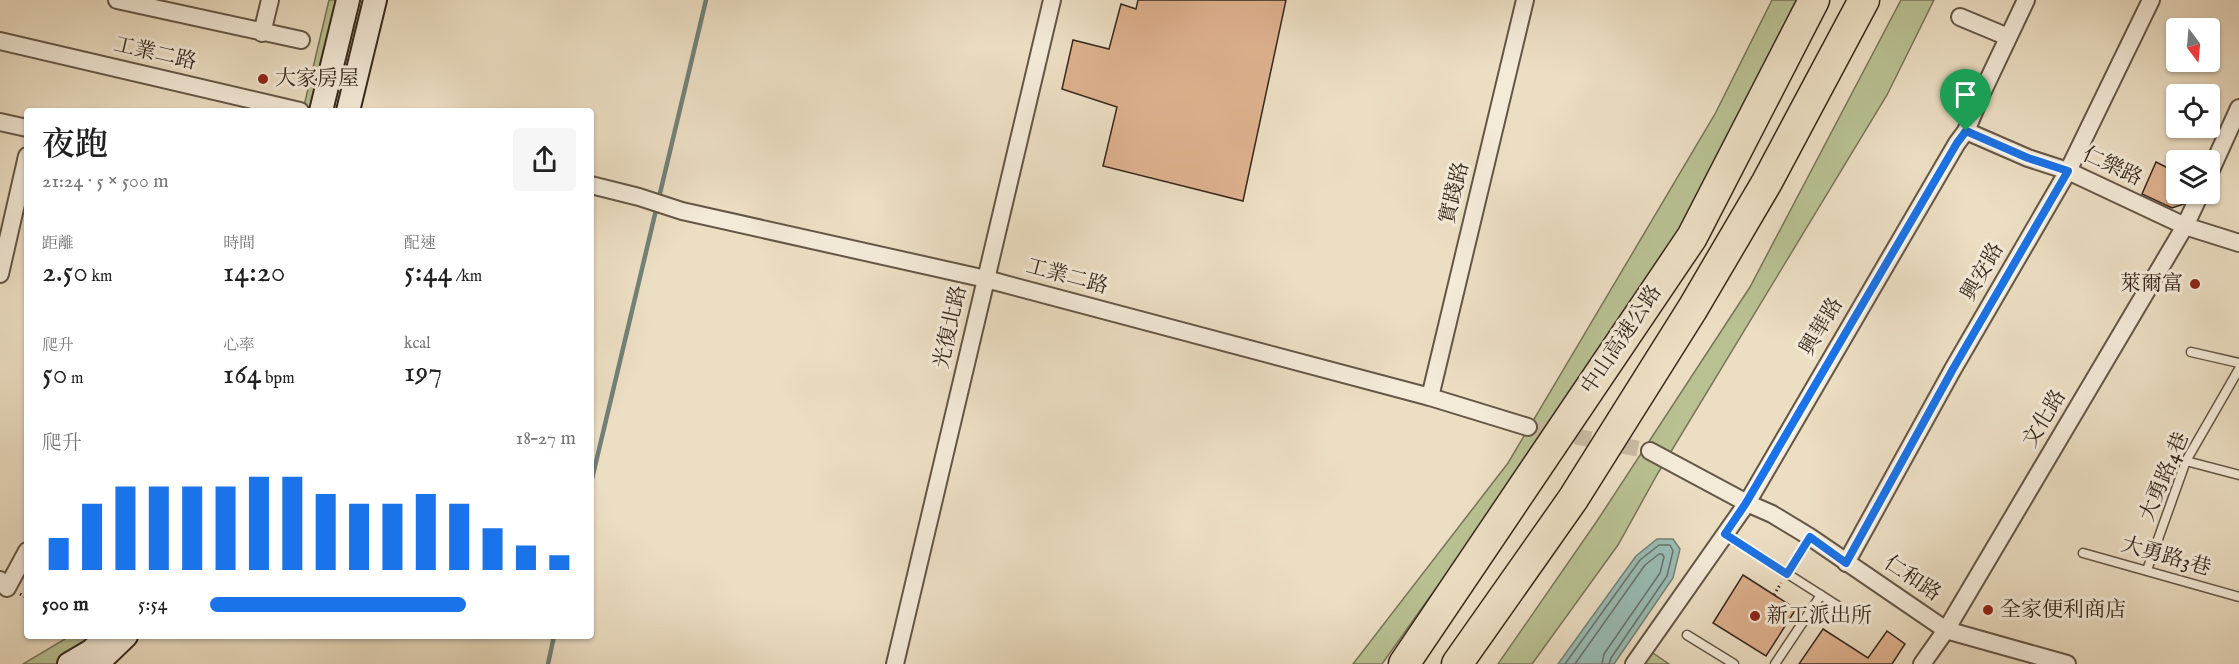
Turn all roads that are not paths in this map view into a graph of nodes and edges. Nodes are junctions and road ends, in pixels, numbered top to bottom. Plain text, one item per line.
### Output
1 (117, 0) edge
2 (270, 0) edge
3 (348, 0) edge
4 (375, 0) edge
5 (1052, 0) edge
6 (1525, 0) edge
7 (1814, 0) edge
8 (1864, 0) edge
9 (2026, 0) edge
10 (2151, 0) edge
11 (164, 5) edge
12 (1960, 17) dead end
13 (262, 33) junction
14 (2008, 37) junction
15 (301, 40) dead end
16 (0, 41) edge
17 (287, 108) edge
18 (322, 108) edge
19 (349, 108) edge
20 (2239, 108) edge
21 (0, 122) edge
22 (24, 127) edge
23 (1966, 131) junction
24 (2220, 150) edge
25 (24, 169) edge
26 (2068, 171) junction
27 (594, 186) edge
28 (2195, 204) edge
29 (2185, 226) junction
30 (2239, 243) edge
31 (0, 274) edge
32 (986, 279) junction
33 (2191, 352) dead end
34 (2239, 363) edge
35 (2239, 369) edge
36 (1430, 397) junction
37 (1528, 427) tunnel mouth
38 (1650, 450) tunnel mouth
39 (2186, 461) junction
40 (2239, 475) edge
41 (1746, 503) junction
42 (1725, 534) junction
43 (1810, 537) junction
44 (2083, 553) dead end
45 (24, 555) edge
46 (1846, 563) junction
47 (24, 570) edge
48 (2147, 570) junction
49 (1787, 574) junction
50 (2, 586) edge
51 (1821, 595) junction
52 (2239, 597) edge
53 (1860, 620) dead end
54 (1946, 630) junction
55 (1687, 635) dead end
56 (104, 639) edge
57 (123, 639) edge
58 (69, 664) edge
59 (96, 664) edge
60 (895, 664) edge
61 (1404, 664) edge
62 (1457, 664) edge
63 (1634, 664) edge
64 (1734, 664) edge
65 (1775, 664) edge
66 (1922, 664) edge
67 (2067, 664) edge

1 - 11 street
2 - 13 street
3 - 18 street
4 - 19 street
5 - 32 street, 光復北路
6 - 36 street, 實踐路
7 - 61 highway, 中山高速公路
8 - 62 highway, 中山高速公路
9 - 14 street, 興華路
10 - 26 street, 興安路
11 - 13 street
12 - 14 street
13 - 15 street
14 - 23 street, 興華路
16 - 17 street, 工業二路
20 - 24 street
21 - 22 street
23 - 26 street, 仁樂路
23 - 41 street, 興華路
25 - 31 street
26 - 29 street, 仁樂路
26 - 46 street, 興安路
27 - 32 street, 工業二路
28 - 29 street, 文化路
29 - 30 street, 仁樂路
29 - 54 street, 文化路
32 - 36 street, 工業二路
32 - 60 street, 光復北路
33 - 34 lane
35 - 39 lane, 大勇路4巷
36 - 37 street, 工業二路
38 - 41 street, 仁和路
39 - 40 lane
39 - 48 lane, 大勇路4巷
41 - 42 street, 興華路
41 - 43 street, 仁和路
42 - 49 lane
42 - 63 street, 興華路
43 - 46 street, 仁和路
43 - 49 lane
44 - 48 lane, 大勇路3巷
45 - 50 street
46 - 54 street, 仁和路
47 - 50 street
48 - 52 lane, 大勇路3巷
49 - 51 lane
51 - 53 lane
51 - 65 lane
54 - 66 street, 文化路
54 - 67 street, 仁和路
55 - 64 lane
56 - 58 street
57 - 59 street

